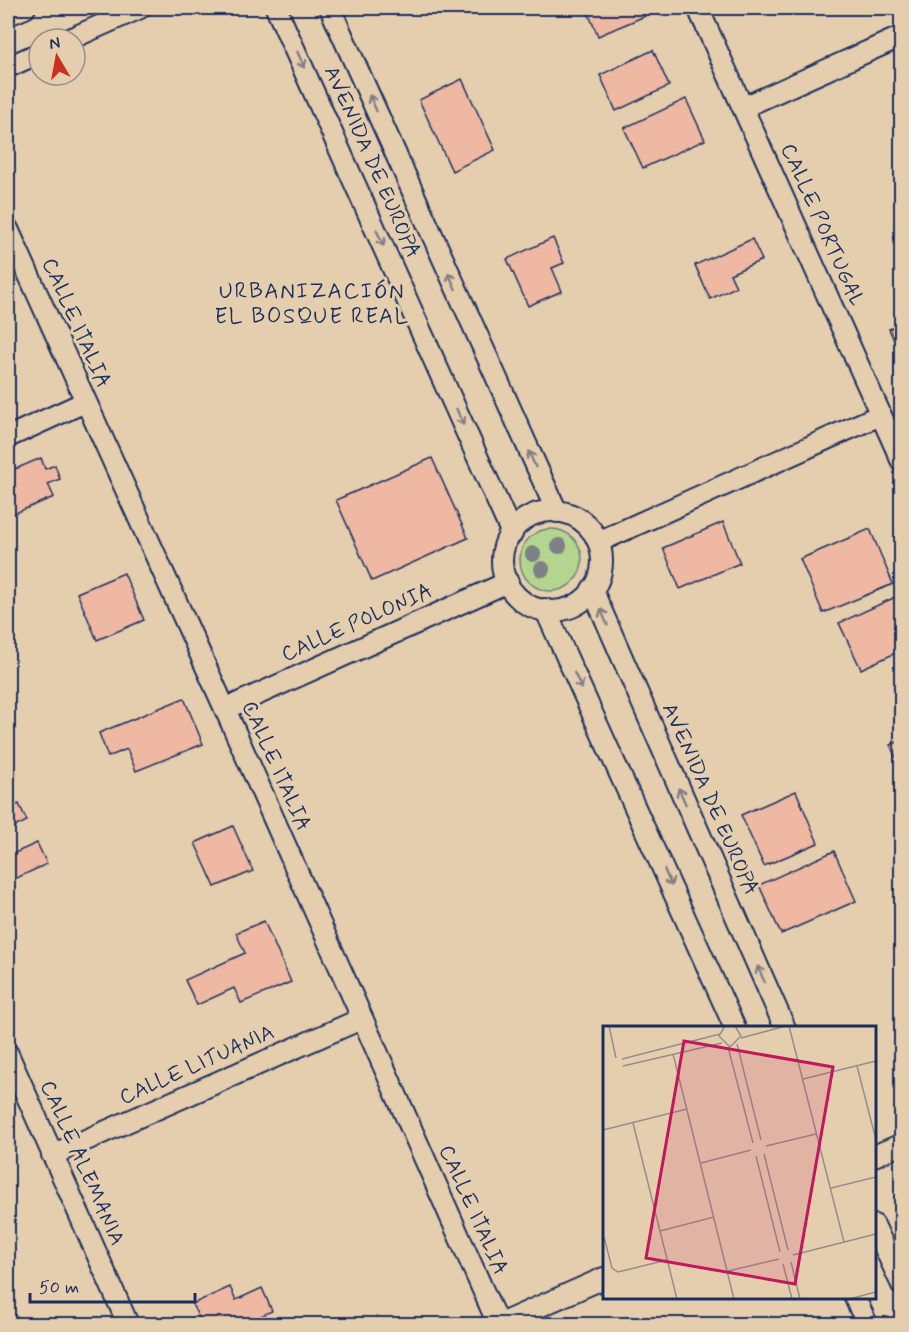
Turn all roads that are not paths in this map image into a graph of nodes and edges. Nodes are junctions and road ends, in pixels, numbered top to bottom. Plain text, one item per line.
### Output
1 (25, 8) edge
2 (140, 8) edge
3 (276, 8) edge
4 (330, 8) edge
5 (698, 8) edge
6 (8, 15) edge
7 (87, 31) edge
8 (902, 36) edge
9 (27, 58) edge
10 (8, 67) edge
11 (744, 107) junction
12 (8, 229) edge
13 (85, 402) junction
14 (880, 415) junction
15 (8, 437) edge
16 (902, 462) edge
17 (557, 512) junction
18 (512, 534) junction
19 (598, 542) junction
20 (508, 582) junction
21 (592, 589) junction
22 (545, 609) junction
23 (225, 709) junction
24 (361, 1019) junction
25 (734, 1026) edge
26 (784, 1026) edge
27 (8, 1054) edge
28 (902, 1144) edge
29 (52, 1155) junction
30 (876, 1155) edge
31 (876, 1229) edge
32 (603, 1278) edge
33 (902, 1285) edge
34 (855, 1299) edge
35 (122, 1323) edge
36 (499, 1324) edge
37 (867, 1324) edge

1 - 6 street
2 - 7 street
3 -> 18 street, AVENIDA DE EUROPA
17 -> 4 street, AVENIDA DE EUROPA
5 - 11 street, CALLE PORTUGAL
8 - 11 street
9 - 10 street
11 - 14 street, CALLE PORTUGAL
12 - 13 street, CALLE ITALIA
13 - 15 street
13 - 23 street, CALLE ITALIA
14 - 16 street, CALLE PORTUGAL
14 - 19 street
17 - 18 street
17 - 19 street
18 - 20 street
19 - 21 street
20 - 22 street
20 - 23 street, CALLE POLONIA
21 - 22 street
26 -> 21 street, AVENIDA DE EUROPA
22 -> 25 street
23 - 24 street, CALLE ITALIA
24 - 29 street, CALLE LITUANIA
24 - 36 street, CALLE ITALIA
27 - 29 street, CALLE ALEMANIA
28 - 30 street
29 - 35 street, CALLE ALEMANIA
31 - 33 street
32 - 36 street
34 - 37 street

